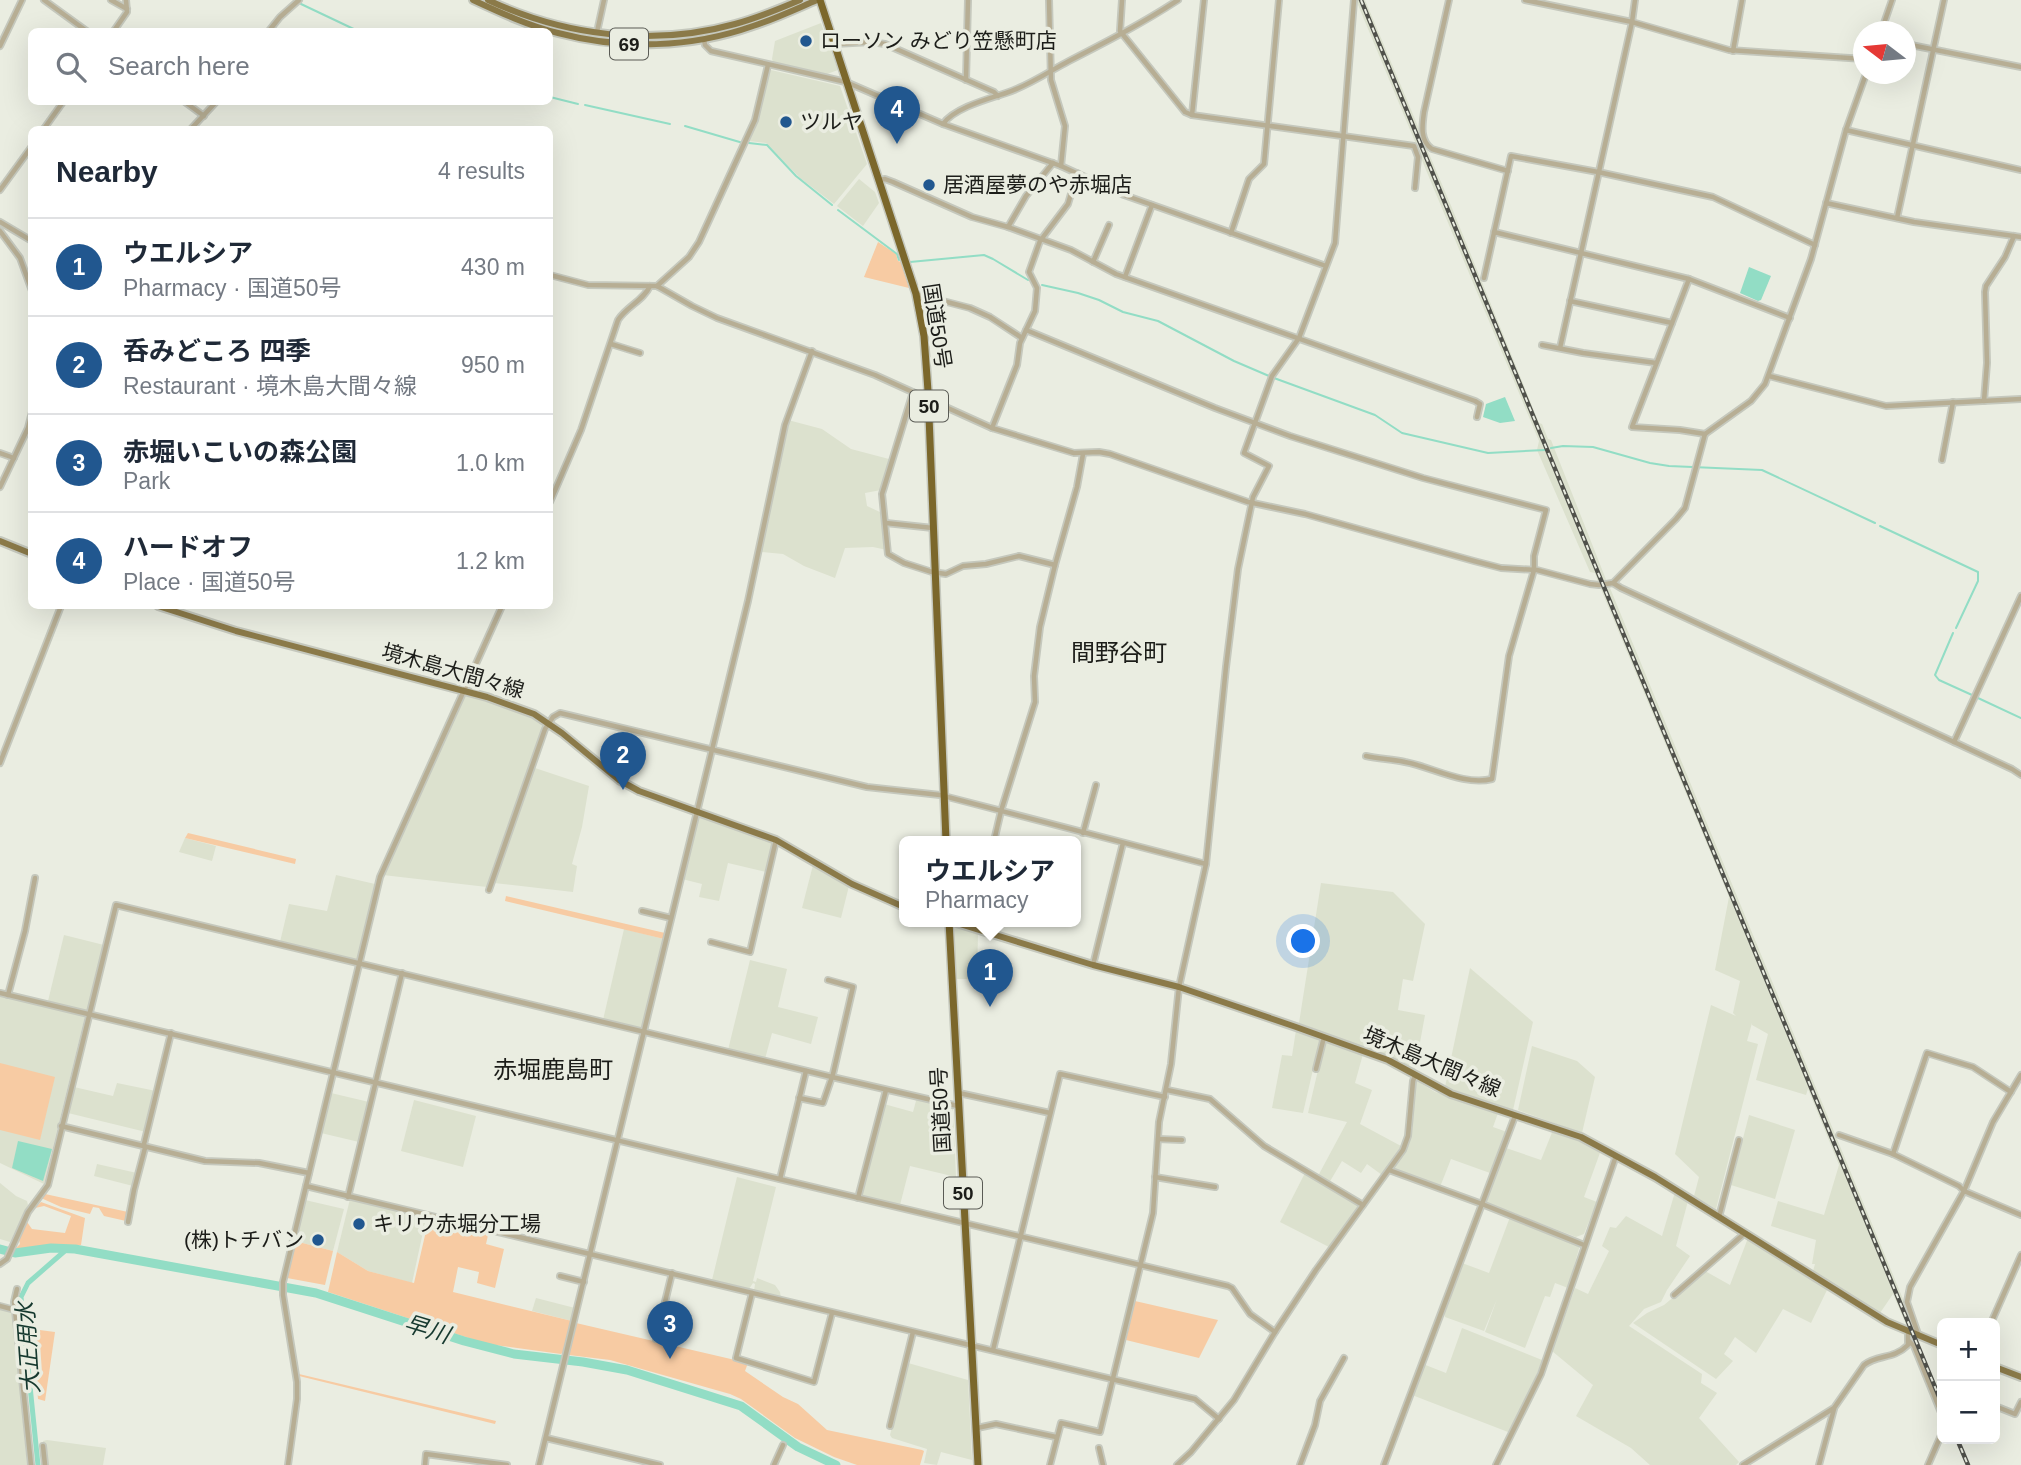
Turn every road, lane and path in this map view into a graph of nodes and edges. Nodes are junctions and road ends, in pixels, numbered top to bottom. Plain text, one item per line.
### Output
1 (22, 0) edge
2 (44, 0) edge
3 (111, 0) edge
4 (126, 0) edge
5 (299, 0) edge
6 (473, 0) edge
7 (488, 0) edge
8 (604, 0) edge
9 (800, 0) edge
10 (818, 0) edge
11 (968, 0) edge
12 (1049, 0) edge
13 (1122, 0) edge
14 (1178, 0) edge
15 (1204, 0) edge
16 (1279, 0) edge
17 (1354, 0) edge
18 (1449, 0) edge
19 (1525, 0) edge
20 (1635, 0) edge
21 (1742, 0) edge
22 (1892, 0) edge
23 (1944, 0) edge
24 (127, 9) junction
25 (1885, 21) edge
26 (1632, 22) junction
27 (82, 28) edge
28 (116, 28) edge
29 (271, 28) edge
30 (542, 28) edge
31 (553, 31) edge
32 (597, 33) junction
33 (1121, 33) junction
34 (704, 38) junction
35 (834, 44) junction
36 (0, 46) edge
37 (1916, 46) edge
38 (1933, 50) junction
39 (1733, 51) junction
40 (1853, 58) edge
41 (768, 65) junction
42 (2021, 67) edge
43 (1050, 71) junction
44 (966, 80) junction
45 (846, 82) junction
46 (1862, 84) edge
47 (998, 96) junction
48 (61, 105) edge
49 (190, 105) edge
50 (213, 105) edge
51 (1192, 115) junction
52 (204, 116) junction
53 (943, 124) junction
54 (1268, 125) junction
55 (46, 126) edge
56 (194, 126) edge
57 (1846, 130) junction
58 (1344, 136) junction
59 (1911, 146) junction
60 (28, 152) edge
61 (1053, 163) junction
62 (1061, 166) junction
63 (1508, 170) junction
64 (2021, 170) edge
65 (1598, 172) junction
66 (1077, 173) junction
67 (879, 180) junction
68 (1415, 188) dead end
69 (0, 190) edge
70 (1826, 203) junction
71 (1152, 205) junction
72 (1897, 218) junction
73 (0, 222) edge
74 (1109, 225) dead end
75 (1008, 227) junction
76 (0, 231) edge
77 (1494, 232) junction
78 (1231, 233) junction
79 (2014, 236) junction
80 (2021, 237) edge
81 (28, 239) edge
82 (1041, 239) junction
83 (1815, 245) junction
84 (1581, 253) junction
85 (1093, 262) junction
86 (1326, 266) junction
87 (553, 276) edge
88 (1125, 277) junction
89 (1484, 278) dead end
90 (1689, 279) junction
91 (28, 280) edge
92 (650, 286) junction
93 (657, 286) junction
94 (916, 294) junction
95 (1570, 302) junction
96 (1790, 318) junction
97 (1672, 323) junction
98 (1026, 330) junction
99 (1022, 338) junction
100 (1299, 338) junction
101 (611, 344) junction
102 (1542, 345) dead end
103 (1560, 348) junction
104 (812, 351) junction
105 (640, 354) dead end
106 (1656, 363) junction
107 (1769, 376) junction
108 (913, 392) junction
109 (2021, 399) edge
110 (928, 400) junction
111 (1984, 401) junction
112 (1953, 402) junction
113 (1477, 417) dead end
114 (1254, 424) junction
115 (28, 427) edge
116 (992, 428) junction
117 (1705, 434) junction
118 (0, 453) edge
119 (1083, 454) junction
120 (14, 458) junction
121 (1942, 460) dead end
122 (0, 487) edge
123 (553, 495) edge
124 (1251, 503) junction
125 (886, 523) junction
126 (934, 528) junction
127 (0, 541) edge
128 (28, 552) edge
129 (1055, 565) junction
130 (1534, 570) junction
131 (935, 572) junction
132 (1613, 583) junction
133 (2021, 596) edge
134 (60, 609) edge
135 (170, 609) edge
136 (501, 609) edge
137 (463, 690) junction
138 (548, 723) junction
139 (1954, 742) junction
140 (712, 750) junction
141 (1366, 756) dead end
142 (0, 763) edge
143 (2021, 775) edge
144 (1096, 785) dead end
145 (944, 796) junction
146 (1001, 811) junction
147 (696, 813) junction
148 (1083, 833) junction
149 (946, 836) edge
150 (995, 836) edge
151 (776, 840) junction
152 (1123, 843) junction
153 (1206, 864) junction
154 (35, 878) dead end
155 (489, 890) dead end
156 (899, 905) edge
157 (642, 911) dead end
158 (671, 918) junction
159 (950, 927) edge
160 (980, 927) edge
161 (711, 942) dead end
162 (359, 963) junction
163 (1093, 965) junction
164 (402, 973) junction
165 (828, 979) dead end
166 (1179, 987) junction
167 (0, 993) edge
168 (8, 995) junction
169 (89, 1014) junction
170 (644, 1032) junction
171 (171, 1033) junction
172 (1324, 1037) junction
173 (1317, 1069) dead end
174 (806, 1070) junction
175 (333, 1072) junction
176 (2021, 1075) edge
177 (1416, 1076) junction
178 (832, 1077) junction
179 (375, 1082) junction
180 (886, 1090) junction
181 (2011, 1092) junction
182 (958, 1093) junction
183 (1166, 1093) junction
184 (799, 1098) junction
185 (958, 1106) junction
186 (1050, 1113) junction
187 (1515, 1116) junction
188 (61, 1126) junction
189 (1839, 1135) dead end
190 (1158, 1139) junction
191 (618, 1140) junction
192 (1182, 1140) dead end
193 (1739, 1140) dead end
194 (145, 1146) junction
195 (1893, 1154) junction
196 (1617, 1155) junction
197 (1388, 1170) junction
198 (309, 1172) junction
199 (1155, 1177) junction
200 (780, 1179) junction
201 (306, 1186) junction
202 (1215, 1187) dead end
203 (1964, 1191) junction
204 (348, 1197) junction
205 (859, 1198) junction
206 (1482, 1204) junction
207 (1363, 1205) junction
208 (2021, 1215) edge
209 (1719, 1217) junction
210 (128, 1223) dead end
211 (965, 1223) junction
212 (1745, 1233) junction
213 (1020, 1236) junction
214 (1584, 1245) junction
215 (591, 1254) junction
216 (2021, 1255) edge
217 (0, 1264) edge
218 (1142, 1265) junction
219 (672, 1273) junction
220 (560, 1276) dead end
221 (584, 1282) junction
222 (17, 1289) dead end
223 (752, 1293) junction
224 (1674, 1295) dead end
225 (0, 1306) edge
226 (15, 1310) junction
227 (832, 1313) junction
228 (1993, 1318) edge
229 (913, 1332) junction
230 (1275, 1332) junction
231 (1908, 1332) junction
232 (1919, 1336) junction
233 (656, 1339) dead end
234 (1909, 1341) junction
235 (1937, 1344) edge
236 (971, 1345) junction
237 (993, 1350) junction
238 (1344, 1358) dead end
239 (2000, 1369) edge
240 (2021, 1377) edge
241 (1114, 1379) junction
242 (2021, 1402) edge
243 (1937, 1403) edge
244 (1835, 1408) junction
245 (2000, 1408) edge
246 (1219, 1419) junction
247 (890, 1426) dead end
248 (976, 1428) junction
249 (1056, 1437) junction
250 (546, 1438) junction
251 (1937, 1444) edge
252 (783, 1445) dead end
253 (43, 1446) dead end
254 (1099, 1448) dead end
255 (31, 1465) edge
256 (45, 1465) edge
257 (288, 1465) edge
258 (425, 1465) edge
259 (507, 1465) edge
260 (540, 1465) edge
261 (660, 1465) edge
262 (775, 1465) edge
263 (978, 1465) edge
264 (1050, 1465) edge
265 (1103, 1465) edge
266 (1177, 1465) edge
267 (1300, 1465) edge
268 (1384, 1465) edge
269 (1496, 1465) edge
270 (1743, 1465) edge
271 (1819, 1465) edge
272 (1928, 1465) edge

1 - 36 street
2 - 27 street
3 - 24 street
4 - 24 street
5 - 29 street
6 - 30 main road, 69
7 - 32 main road, 69
8 - 32 street
9 - 32 main road, 69
10 - 34 main road, 69
10 - 35 highway, 国道50号 / 50
11 - 44 street
12 - 43 street
13 - 33 street
14 - 33 street
15 - 51 street
16 - 54 street
17 - 58 street
18 - 63 street
19 - 26 street
20 - 26 street
21 - 39 street
22 - 25 street
23 - 38 street
24 - 28 street
26 - 39 street
26 - 65 street
31 - 34 main road, 69
33 - 43 street
33 - 51 street
34 - 41 street
35 - 44 street
35 - 45 highway, 国道50号 / 50
37 - 38 street
38 - 42 street
38 - 59 street
39 - 40 street
41 - 45 street
41 - 93 street
43 - 47 street
43 - 62 street
44 - 47 street
45 - 53 street
45 - 67 highway, 国道50号 / 50
46 - 57 street
47 - 53 street
48 - 55 street
49 - 52 street
50 - 52 street
51 - 54 street
52 - 56 street
53 - 61 street
54 - 58 street
54 - 78 street
57 - 59 street
57 - 70 street
58 - 68 street
58 - 86 street
59 - 64 street
59 - 72 street
60 - 69 street
61 - 62 street
61 - 75 street
62 - 66 street
63 - 65 street
63 - 77 street
65 - 83 street
65 - 84 street
66 - 71 street
66 - 82 street
67 - 75 street
67 - 94 highway, 国道50号 / 50
70 - 72 street
70 - 83 street
71 - 78 street
71 - 88 street
72 - 79 street
73 - 81 street
74 - 85 street
75 - 82 street
76 - 91 street
77 - 84 street
77 - 89 street
78 - 86 street
79 - 80 street
79 - 111 street
82 - 85 street
82 - 98 street
83 - 96 street
84 - 90 street
84 - 95 street
85 - 88 street
86 - 100 street
87 - 92 street
88 - 100 street
90 - 96 street
90 - 97 street
92 - 93 street
92 - 101 street
93 - 104 street
94 - 99 street
94 - 110 highway, 国道50号 / 50
95 - 97 street
95 - 103 street
96 - 107 street
97 - 106 street
98 - 99 street
98 - 114 street
99 - 116 street
100 - 113 street
100 - 114 street
101 - 105 street
101 - 123 street
102 - 103 street
103 - 106 street
104 - 108 street
104 - 140 street
106 - 117 street
107 - 112 street
107 - 117 street
108 - 110 street
108 - 125 street
109 - 111 street
110 - 116 street
110 - 126 highway, 国道50号 / 50
111 - 112 street
112 - 121 street
114 - 124 street
114 - 130 street
115 - 120 street
116 - 119 street
117 - 132 street
118 - 120 street
119 - 124 street
119 - 129 street
120 - 122 street
124 - 130 street
124 - 153 street
125 - 126 street
125 - 131 street
126 - 131 highway, 国道50号 / 50
127 - 128 main road
129 - 131 street
129 - 146 street
130 - 132 street
130 - 141 street
131 - 145 highway, 国道50号 / 50
132 - 139 street
133 - 139 street
134 - 142 street
135 - 137 main road, 境木島大間々線
136 - 137 street
137 - 138 main road, 境木島大間々線
137 - 162 street
138 - 140 street
138 - 147 main road, 境木島大間々線
138 - 155 street
139 - 143 street
140 - 145 street
140 - 147 street
144 - 148 street
145 - 146 street
145 - 149 highway, 国道50号 / 50
146 - 148 street
146 - 150 street
147 - 151 main road, 境木島大間々線
147 - 158 street
148 - 152 street
151 - 156 main road, 境木島大間々線
151 - 161 street
152 - 153 street
152 - 163 street
153 - 166 street
154 - 168 street
157 - 158 street
158 - 170 street
159 - 182 highway, 国道50号 / 50
160 - 163 main road, 境木島大間々線
162 - 164 street
162 - 169 street
162 - 175 street
163 - 166 main road, 境木島大間々線
164 - 170 street
164 - 179 street
165 - 178 street
166 - 172 main road, 境木島大間々線
166 - 183 street
167 - 168 street
168 - 169 street
169 - 171 street
169 - 188 street
170 - 174 street
170 - 191 street
171 - 175 street
171 - 194 street
172 - 173 street
172 - 177 main road, 境木島大間々線
174 - 178 street
174 - 184 street
175 - 179 street
175 - 198 street
176 - 181 street
177 - 187 main road, 境木島大間々線
177 - 197 street
178 - 180 street
178 - 184 street
179 - 191 street
179 - 204 street
180 - 185 street
180 - 205 street
181 - 195 street
181 - 203 street
182 - 185 highway, 国道50号 / 50
182 - 186 street
183 - 186 street
183 - 190 street
183 - 207 street
184 - 200 street
185 - 211 highway, 国道50号 / 50
186 - 213 street
187 - 196 main road, 境木島大間々線
187 - 206 street
188 - 194 street
188 - 217 street
189 - 195 street
190 - 192 street
190 - 199 street
191 - 200 street
191 - 215 street
193 - 209 street
194 - 198 street
194 - 210 street
195 - 203 street
196 - 209 main road, 境木島大間々線
196 - 214 street
197 - 206 street
197 - 207 street
198 - 201 street
199 - 202 street
199 - 218 street
200 - 205 street
201 - 204 street
201 - 257 street
203 - 208 street
203 - 232 street
204 - 215 street
205 - 211 street
206 - 214 street
206 - 268 street
207 - 230 street
209 - 212 main road, 境木島大間々線
211 - 213 street
211 - 236 highway, 国道50号 / 50
212 - 224 street
212 - 231 main road, 境木島大間々線
213 - 218 street
213 - 237 street
214 - 269 street
215 - 219 street
215 - 221 street
216 - 228 street
218 - 230 street
218 - 241 street
219 - 223 street
219 - 233 street
220 - 221 street
221 - 250 street
222 - 226 street
223 - 227 street
223 - 227 street
225 - 226 street
226 - 255 street
227 - 229 street
229 - 236 street
229 - 247 street
230 - 246 street
231 - 232 main road, 境木島大間々線
231 - 234 street
232 - 235 main road, 境木島大間々線
234 - 243 street
234 - 244 street
236 - 237 street
236 - 248 highway, 国道50号 / 50
237 - 241 street
238 - 267 street
239 - 240 main road
241 - 246 street
241 - 249 street
242 - 245 street
244 - 270 street
244 - 271 street
246 - 266 street
248 - 249 street
248 - 263 highway, 国道50号 / 50
249 - 264 street
250 - 260 street
250 - 261 street
251 - 272 street
252 - 262 street
253 - 256 street
254 - 265 street
258 - 259 street

